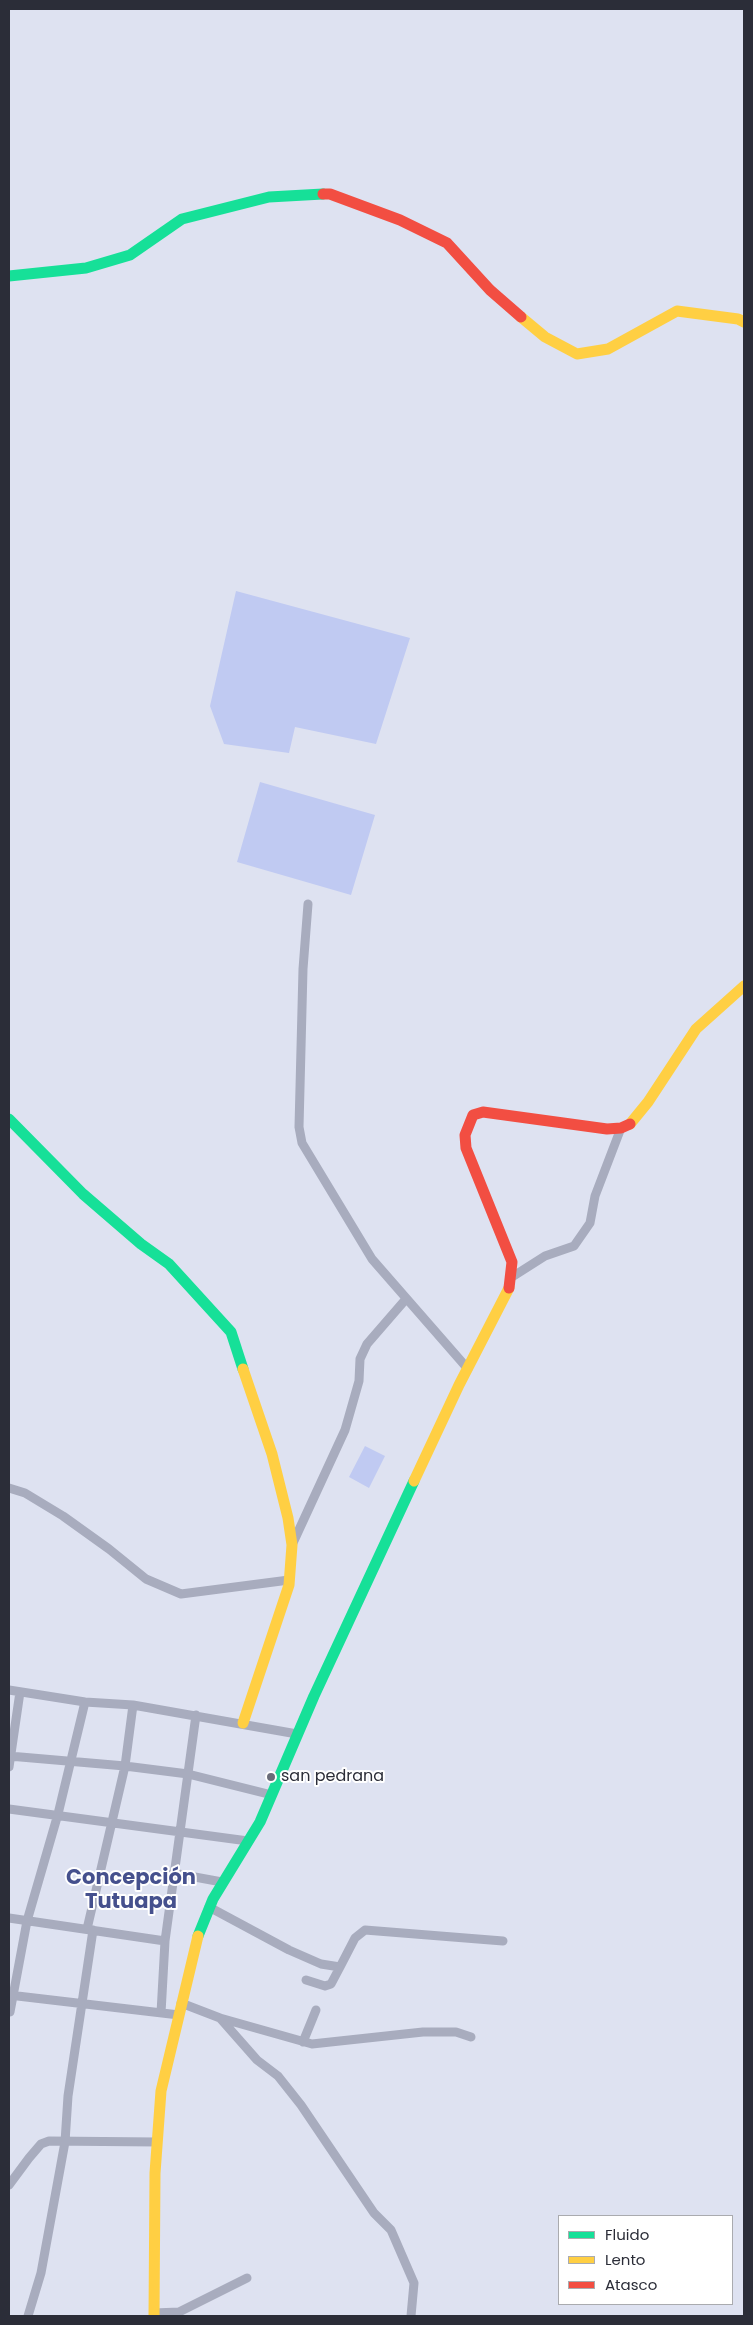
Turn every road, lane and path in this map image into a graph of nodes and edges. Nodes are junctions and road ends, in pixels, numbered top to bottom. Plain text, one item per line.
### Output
1 (9, 276) edge
2 (744, 322) edge
3 (308, 904) dead end
4 (744, 986) edge
5 (9, 1119) edge
6 (621, 1128) junction
7 (512, 1277) junction
8 (406, 1299) junction
9 (468, 1369) junction
10 (9, 1488) edge
11 (292, 1545) junction
12 (289, 1580) junction
13 (9, 1690) edge
14 (20, 1692) junction
15 (85, 1702) junction
16 (133, 1705) junction
17 (196, 1715) junction
18 (243, 1723) junction
19 (297, 1734) junction
20 (10, 1757) edge
21 (71, 1760) junction
22 (125, 1766) junction
23 (9, 1767) edge
24 (188, 1774) junction
25 (272, 1795) junction
26 (9, 1808) edge
27 (58, 1814) junction
28 (113, 1821) junction
29 (180, 1831) junction
30 (248, 1841) junction
31 (173, 1873) junction
32 (222, 1882) junction
33 (209, 1908) junction
34 (9, 1918) edge
35 (27, 1921) junction
36 (90, 1929) junction
37 (503, 1940) dead end
38 (165, 1941) junction
39 (340, 1967) junction
40 (306, 1980) dead end
41 (11, 1996) edge
42 (181, 2003) junction
43 (82, 2004) junction
44 (316, 2010) dead end
45 (10, 2012) edge
46 (161, 2013) junction
47 (179, 2014) junction
48 (220, 2018) junction
49 (471, 2037) dead end
50 (303, 2042) junction
51 (65, 2142) junction
52 (157, 2142) junction
53 (9, 2185) edge
54 (247, 2278) dead end
55 (154, 2314) edge
56 (179, 2314) edge
57 (28, 2316) edge
58 (411, 2316) edge

1 - 2 street
3 - 8 street
4 - 6 street
5 - 11 street
6 - 7 street
6 - 7 street
7 - 9 street
8 - 9 street
8 - 11 street
9 - 19 street
10 - 12 street
11 - 12 street
12 - 18 street
13 - 14 street
14 - 15 street
14 - 20 street
15 - 16 street
15 - 21 street
16 - 17 street
16 - 22 street
17 - 18 street
17 - 24 street
18 - 19 street
19 - 25 street
20 - 21 street
20 - 23 street
21 - 22 street
21 - 27 street
22 - 24 street
22 - 28 street
24 - 25 street
24 - 29 street
25 - 30 street
26 - 27 street
27 - 28 street
27 - 35 street
28 - 29 street
28 - 36 street
29 - 30 street
29 - 31 street
30 - 32 street
31 - 32 street
31 - 38 street
32 - 33 street
33 - 39 street
33 - 42 street
34 - 35 street
35 - 36 street
35 - 41 street
36 - 38 street
36 - 43 street
37 - 39 street
38 - 46 street
39 - 40 street
41 - 43 street
41 - 45 street
42 - 47 street
42 - 48 street
43 - 46 street
43 - 51 street
44 - 50 street
46 - 47 street
47 - 52 street
48 - 50 street
48 - 58 street
49 - 50 street
51 - 52 street
51 - 53 street
51 - 57 street
52 - 55 street
54 - 56 street
55 - 56 street

